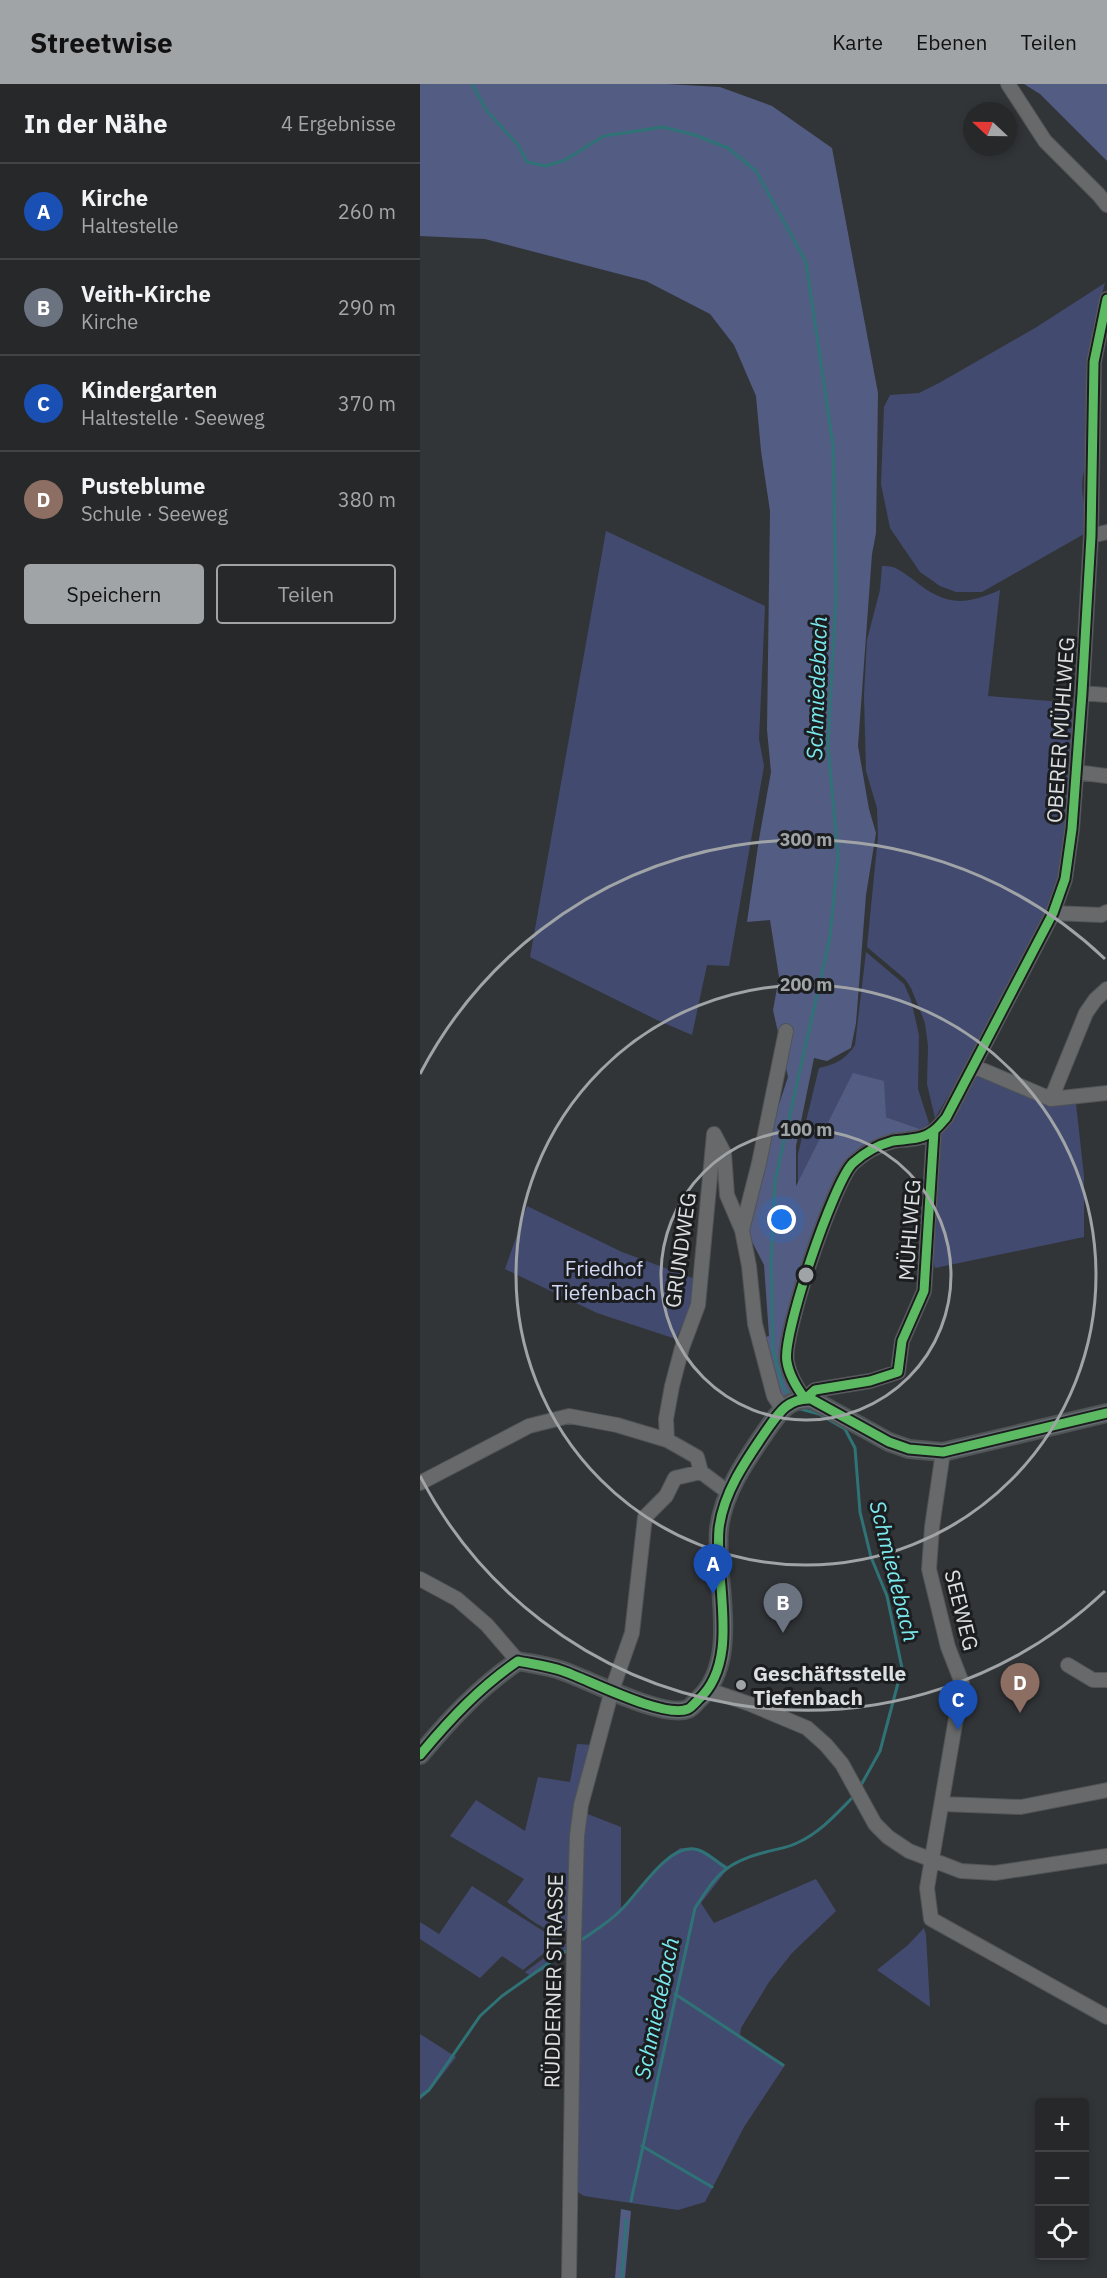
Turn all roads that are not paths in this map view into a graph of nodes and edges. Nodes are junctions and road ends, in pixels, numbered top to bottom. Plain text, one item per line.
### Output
1 (1008, 84) edge
2 (1107, 205) edge
3 (1107, 299) edge
4 (1107, 531) edge
5 (1091, 536) junction
6 (1082, 693) junction
7 (1107, 695) edge
8 (1076, 772) junction
9 (1107, 776) edge
10 (1107, 912) edge
11 (1053, 913) junction
12 (1107, 989) edge
13 (786, 1031) dead end
14 (973, 1066) junction
15 (1107, 1093) edge
16 (1051, 1099) junction
17 (934, 1131) junction
18 (742, 1230) junction
19 (793, 1403) junction
20 (1107, 1413) edge
21 (667, 1440) junction
22 (943, 1452) junction
23 (701, 1472) junction
24 (420, 1483) edge
25 (729, 1493) junction
26 (420, 1579) edge
27 (518, 1661) junction
28 (1068, 1665) dead end
29 (1107, 1680) edge
30 (612, 1690) junction
31 (709, 1690) junction
32 (420, 1755) edge
33 (1107, 1790) edge
34 (943, 1804) junction
35 (1107, 1856) edge
36 (931, 1860) junction
37 (1107, 2017) edge
38 (569, 2278) edge

1 - 2 street
3 - 5 street, OBERER MÜHLWEG
4 - 5 street
5 - 6 street, OBERER MÜHLWEG
6 - 7 street
6 - 8 street, OBERER MÜHLWEG
8 - 9 street
8 - 11 street, OBERER MÜHLWEG
10 - 11 street
11 - 14 street, OBERER MÜHLWEG
12 - 16 street
13 - 18 street
14 - 16 street
14 - 17 street, OBERER MÜHLWEG
15 - 16 street
17 - 19 street
17 - 19 street, MÜHLWEG
18 - 19 street
18 - 21 street, GRUNDWEG
19 - 22 main road
19 - 25 main road
20 - 22 main road
21 - 23 street
21 - 24 street
22 - 34 street, SEEWEG
23 - 25 street
23 - 30 street, RÜDDERNER STRASSE
25 - 31 main road
26 - 27 street
27 - 30 main road
27 - 32 main road
28 - 29 street
30 - 31 main road
30 - 38 street, RÜDDERNER STRASSE
31 - 36 street
33 - 34 street
34 - 36 street, SEEWEG
35 - 36 street
36 - 37 street, SEEWEG

